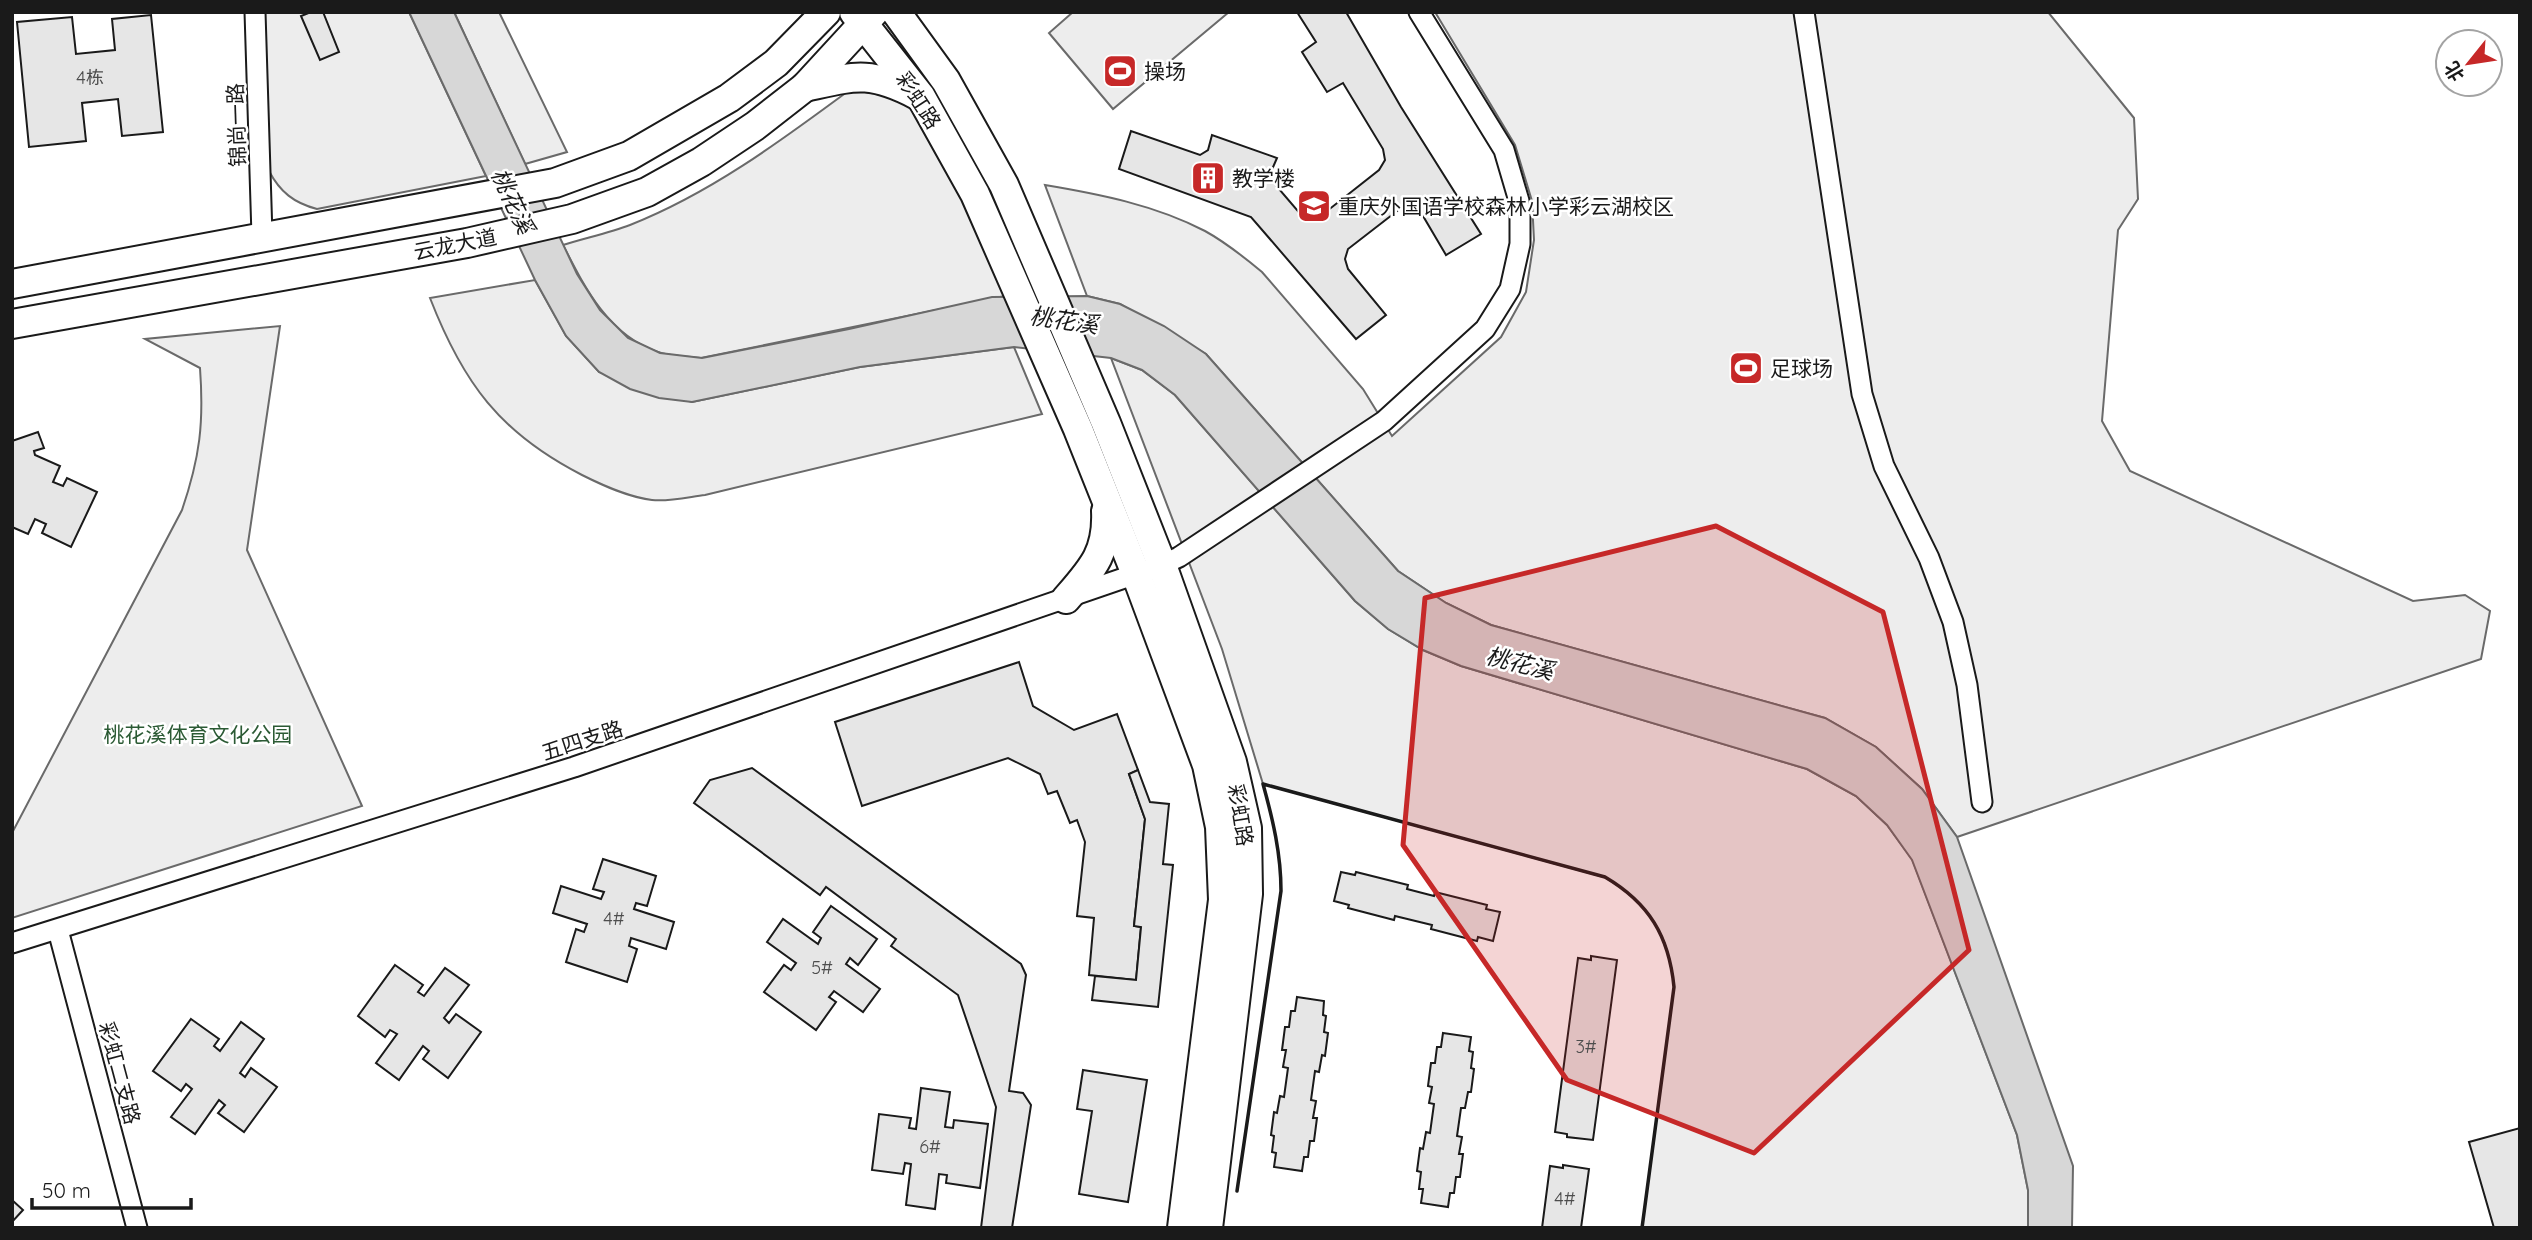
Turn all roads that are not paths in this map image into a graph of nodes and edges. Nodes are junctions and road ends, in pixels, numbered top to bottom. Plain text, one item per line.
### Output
1 (255, 12) edge
2 (793, 12) edge
3 (826, 12) edge
4 (896, 12) edge
5 (921, 12) edge
6 (1419, 12) edge
7 (1804, 12) edge
8 (864, 16) edge
9 (776, 63) junction
10 (946, 81) junction
11 (805, 87) junction
12 (921, 97) junction
13 (262, 236) junction
14 (12, 285) edge
15 (12, 324) edge
16 (1105, 497) junction
17 (1170, 561) junction
18 (1136, 574) junction
19 (1066, 599) junction
20 (1982, 802) dead end
21 (58, 930) junction
22 (12, 943) edge
23 (137, 1228) edge
24 (1182, 1228) edge
25 (1208, 1228) edge

1 - 13 street, 锦尚一路
2 - 9 main road
3 - 9 main road, 云龙大道
4 - 10 main road, 彩虹路
5 - 10 main road
6 - 17 street, 五四支路
7 - 20 street
8 - 11 main road, 云龙大道
8 - 12 main road, 彩虹路
9 - 13 main road, 云龙大道
10 - 17 main road, 彩虹路
11 - 12 main road
11 - 15 main road, 云龙大道
12 - 16 main road, 彩虹路
13 - 14 main road, 云龙大道
16 - 18 main road, 彩虹路
16 - 19 main road
17 - 18 street, 五四支路
17 - 25 main road, 彩虹路
18 - 19 street, 五四支路
18 - 24 main road, 彩虹路
19 - 21 street, 五四支路
21 - 22 street, 五四支路
21 - 23 street, 彩虹二支路

